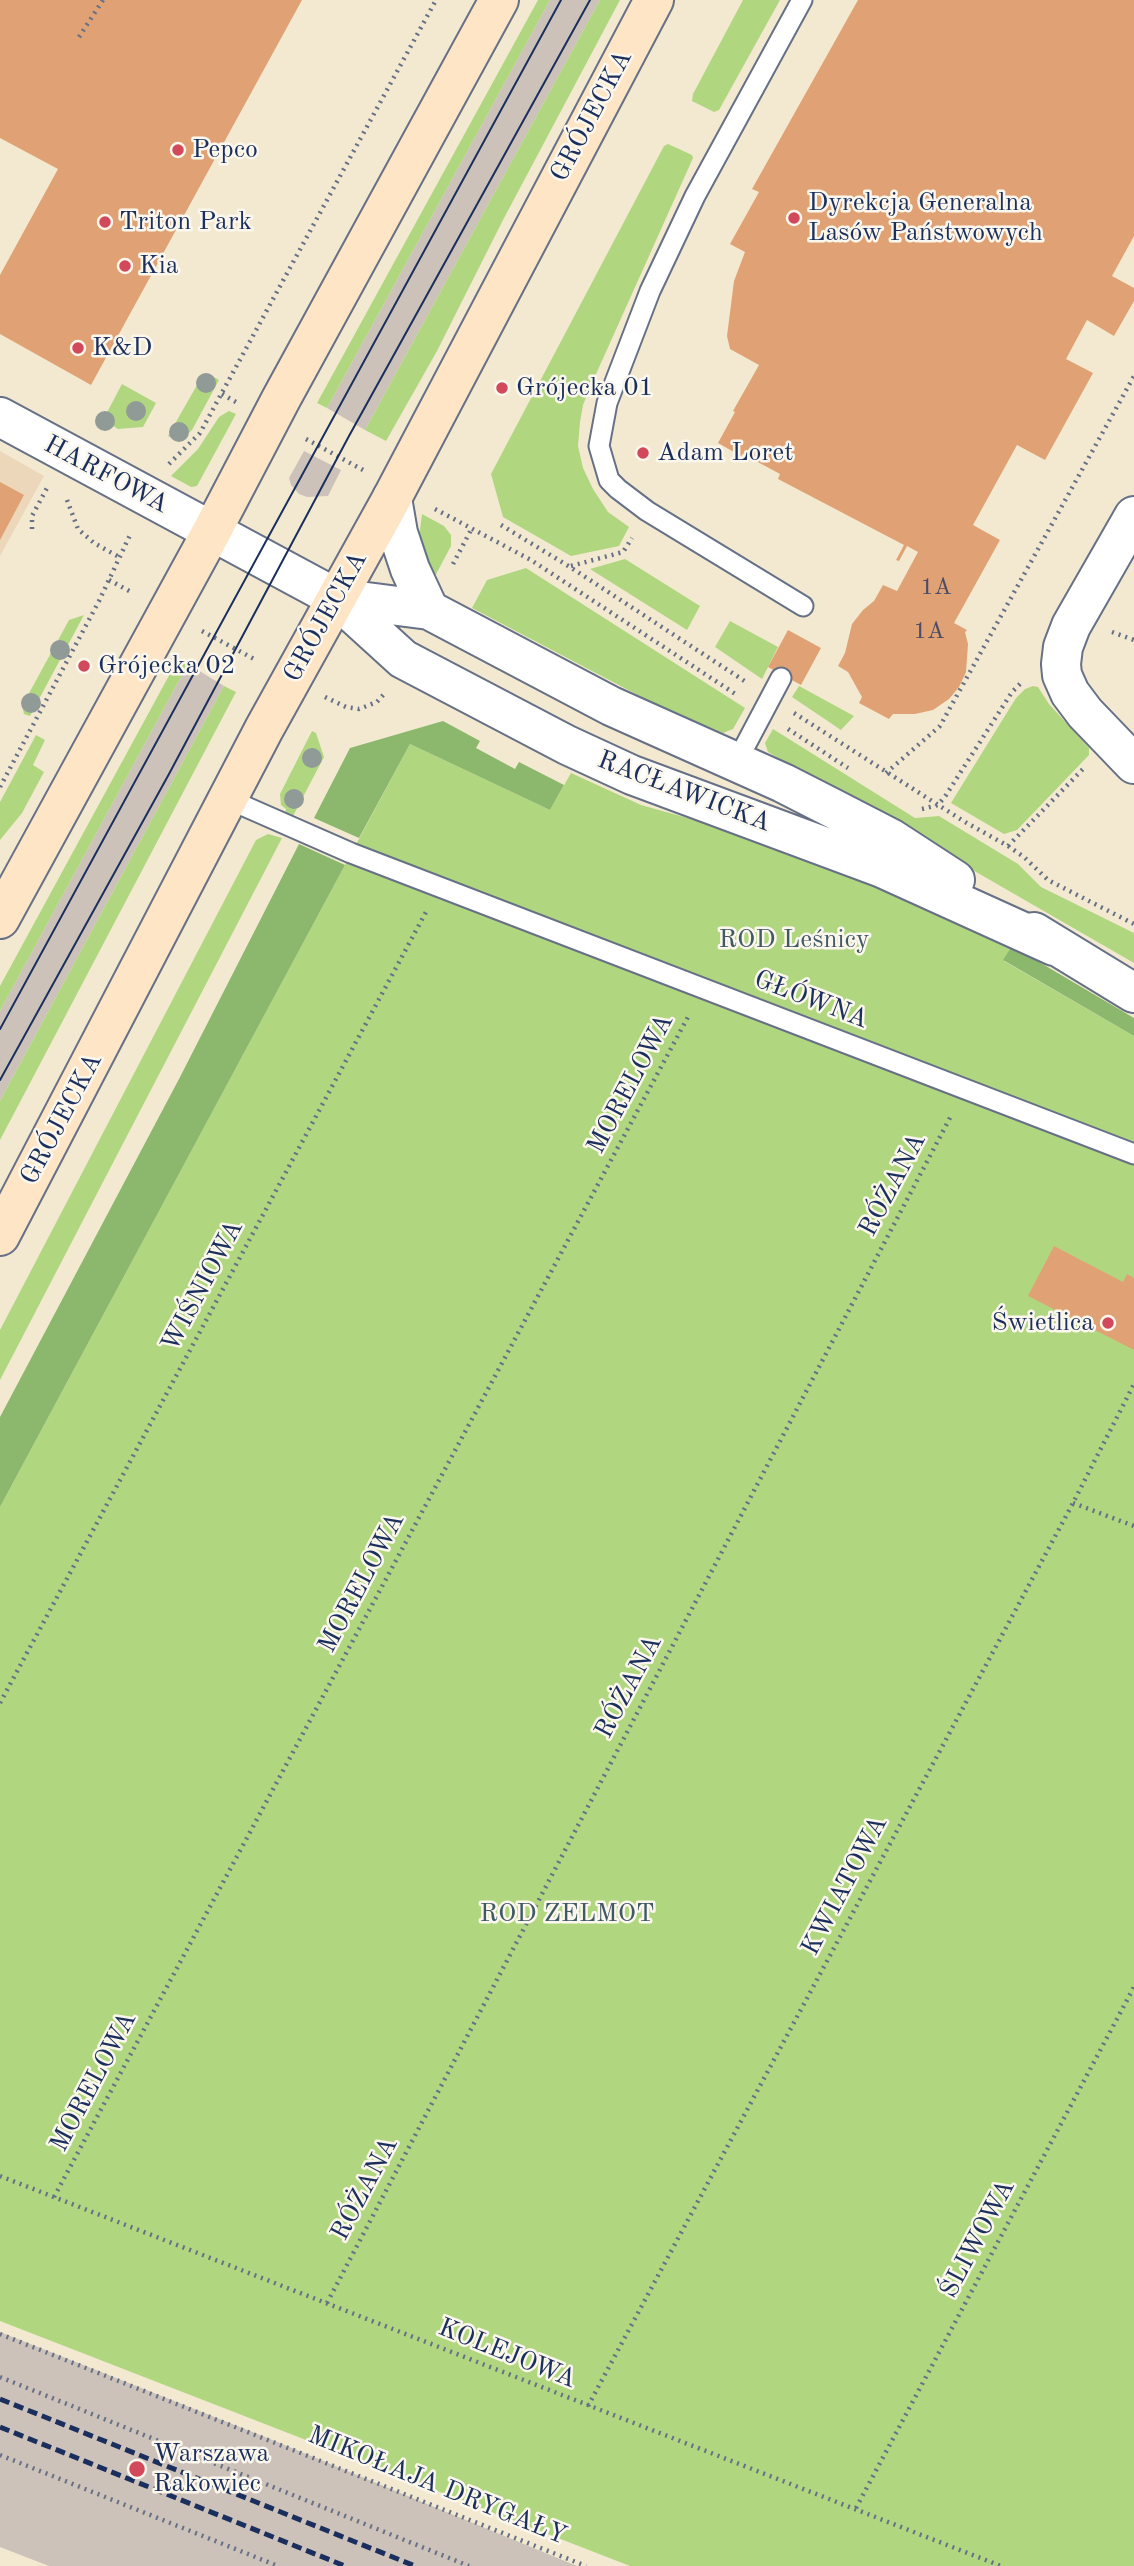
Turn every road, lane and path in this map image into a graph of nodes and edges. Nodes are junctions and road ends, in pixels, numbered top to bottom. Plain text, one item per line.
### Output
1 (103, 0) edge
2 (436, 0) edge
3 (499, 0) edge
4 (654, 0) edge
5 (802, 0) edge
6 (79, 37) dead end
7 (1134, 376) edge
8 (0, 417) edge
9 (309, 441) dead end
10 (55, 468) junction
11 (164, 470) dead end
12 (381, 486) junction
13 (647, 511) junction
14 (1134, 516) edge
15 (500, 525) dead end
16 (472, 528) dead end
17 (32, 529) dead end
18 (212, 531) junction
19 (131, 533) dead end
20 (119, 557) junction
21 (570, 567) junction
22 (447, 576) dead end
23 (109, 580) junction
24 (139, 597) dead end
25 (336, 598) junction
26 (803, 606) dead end
27 (429, 610) junction
28 (205, 632) dead end
29 (257, 660) dead end
30 (781, 678) dead end
31 (386, 691) dead end
32 (771, 698) junction
33 (329, 699) dead end
34 (736, 762) junction
35 (1134, 764) edge
36 (1085, 767) dead end
37 (886, 773) junction
38 (0, 787) edge
39 (228, 799) junction
40 (1008, 846) junction
41 (440, 887) junction
42 (0, 919) edge
43 (1134, 924) edge
44 (1054, 946) junction
45 (705, 987) junction
46 (1134, 993) edge
47 (965, 1088) junction
48 (1134, 1154) edge
49 (0, 1236) edge
50 (1134, 1384) edge
51 (1073, 1503) junction
52 (1134, 1526) edge
53 (0, 1703) edge
54 (1134, 1987) edge
55 (0, 2176) edge
56 (54, 2197) junction
57 (327, 2303) junction
58 (0, 2334) edge
59 (0, 2377) edge
60 (588, 2406) junction
61 (0, 2455) edge
62 (856, 2509) junction
63 (278, 2566) edge
64 (469, 2566) edge
65 (586, 2566) edge
66 (1001, 2566) edge

1 - 6 path
2 - 11 path
3 - 18 main road
4 - 12 main road, GRÓJECKA
5 - 13 lane
7 - 37 path
8 - 10 street, HARFOWA
9 - 12 path
10 - 17 path
10 - 18 street, HARFOWA
10 - 20 path
12 - 25 main road, GRÓJECKA
12 - 27 street
13 - 21 path
13 - 26 lane
14 - 35 street
15 - 21 path
16 - 22 path
18 - 25 street, RACŁAWICKA
18 - 42 main road
19 - 20 path
20 - 23 path
21 - 32 path
23 - 24 path
23 - 38 path
25 - 27 street, RACŁAWICKA
25 - 39 main road, GRÓJECKA
25 - 44 street, RACŁAWICKA
27 - 34 street, RACŁAWICKA
28 - 29 path
30 - 32 lane
31 - 33 path
32 - 34 lane
32 - 37 path
34 - 44 street, RACŁAWICKA
36 - 40 path
37 - 40 path
39 - 41 lane, GŁÓWNA
39 - 49 main road, GRÓJECKA
40 - 43 path
41 - 45 lane, GŁÓWNA
41 - 53 path, WIŚNIOWA
44 - 46 street, RACŁAWICKA
45 - 47 lane, GŁÓWNA
45 - 56 path, MORELOWA
47 - 48 lane, GŁÓWNA
47 - 57 path, RÓŻANA
50 - 51 path, KWIATOWA
51 - 52 path
51 - 60 path, KWIATOWA
54 - 62 path, ŚLIWOWA
55 - 56 path, KOLEJOWA
56 - 57 path, KOLEJOWA
57 - 60 path, KOLEJOWA
58 - 65 path, MIKOŁAJA DRYGAŁY
59 - 64 path
60 - 62 path, KOLEJOWA
61 - 63 path
62 - 66 path, KOLEJOWA

